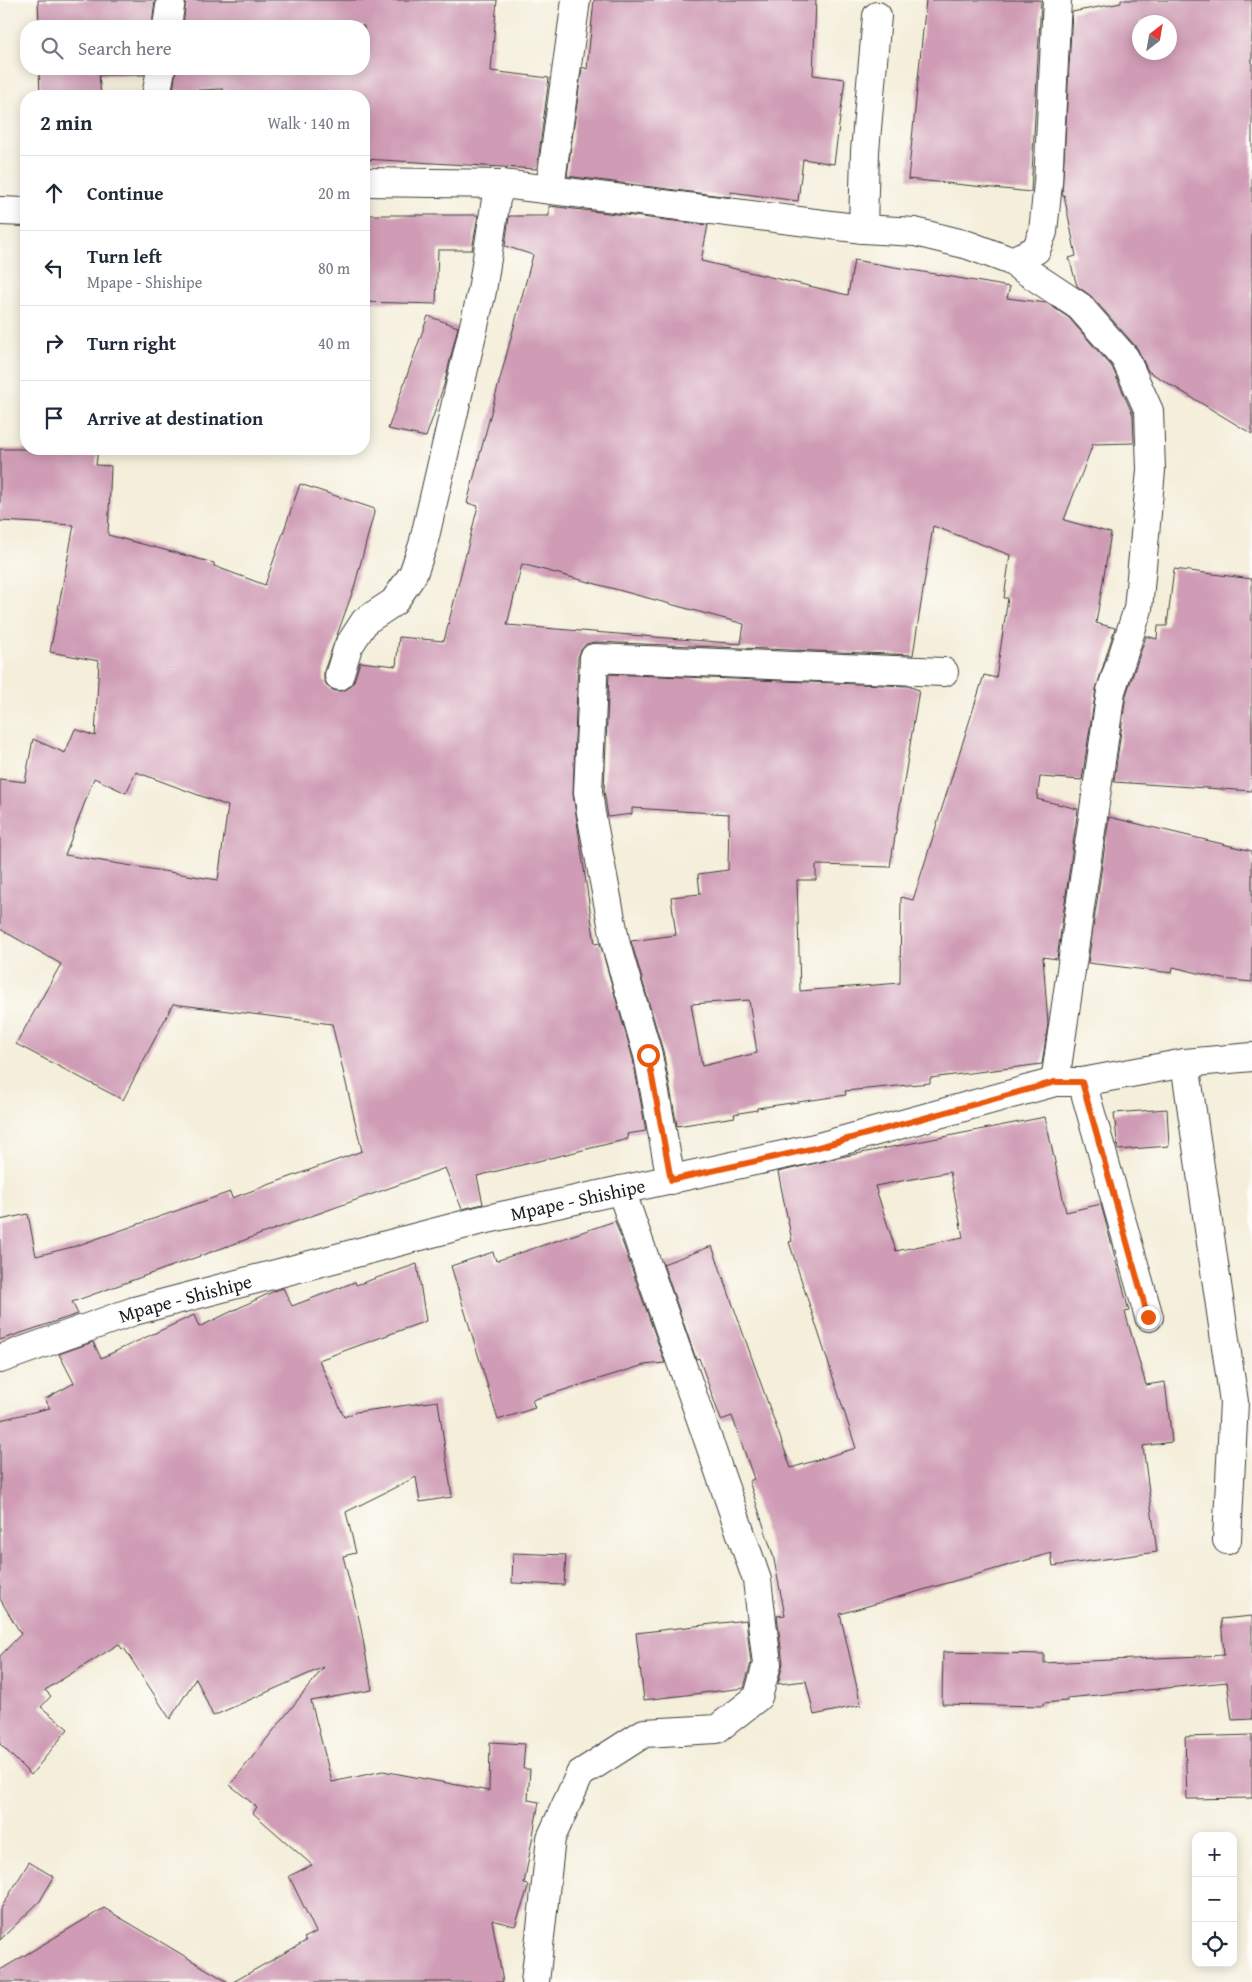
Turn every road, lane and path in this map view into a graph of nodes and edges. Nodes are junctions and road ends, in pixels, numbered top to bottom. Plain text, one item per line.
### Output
1 (171, 0) edge
2 (576, 0) edge
3 (1057, 0) edge
4 (877, 16) dead end
5 (168, 20) edge
6 (160, 75) edge
7 (157, 90) edge
8 (370, 182) edge
9 (502, 184) junction
10 (550, 188) junction
11 (0, 211) edge
12 (20, 212) edge
13 (863, 229) junction
14 (1011, 261) junction
15 (944, 672) dead end
16 (340, 676) dead end
17 (1252, 1057) edge
18 (1185, 1063) junction
19 (1068, 1082) junction
20 (671, 1180) junction
21 (621, 1190) junction
22 (1148, 1317) dead end
23 (0, 1359) edge
24 (1227, 1540) dead end
25 (535, 1982) edge

1 - 5 street
2 - 10 street
3 - 14 street
4 - 13 street
6 - 7 street
8 - 9 street
9 - 10 street
9 - 16 street
10 - 13 street
11 - 12 street
13 - 14 street
14 - 19 street
15 - 20 street
17 - 18 street, Mpape - Shishipe
18 - 19 street, Mpape - Shishipe
18 - 24 street
19 - 20 street, Mpape - Shishipe
19 - 22 street
20 - 21 street, Mpape - Shishipe
21 - 23 street, Mpape - Shishipe
21 - 25 street

